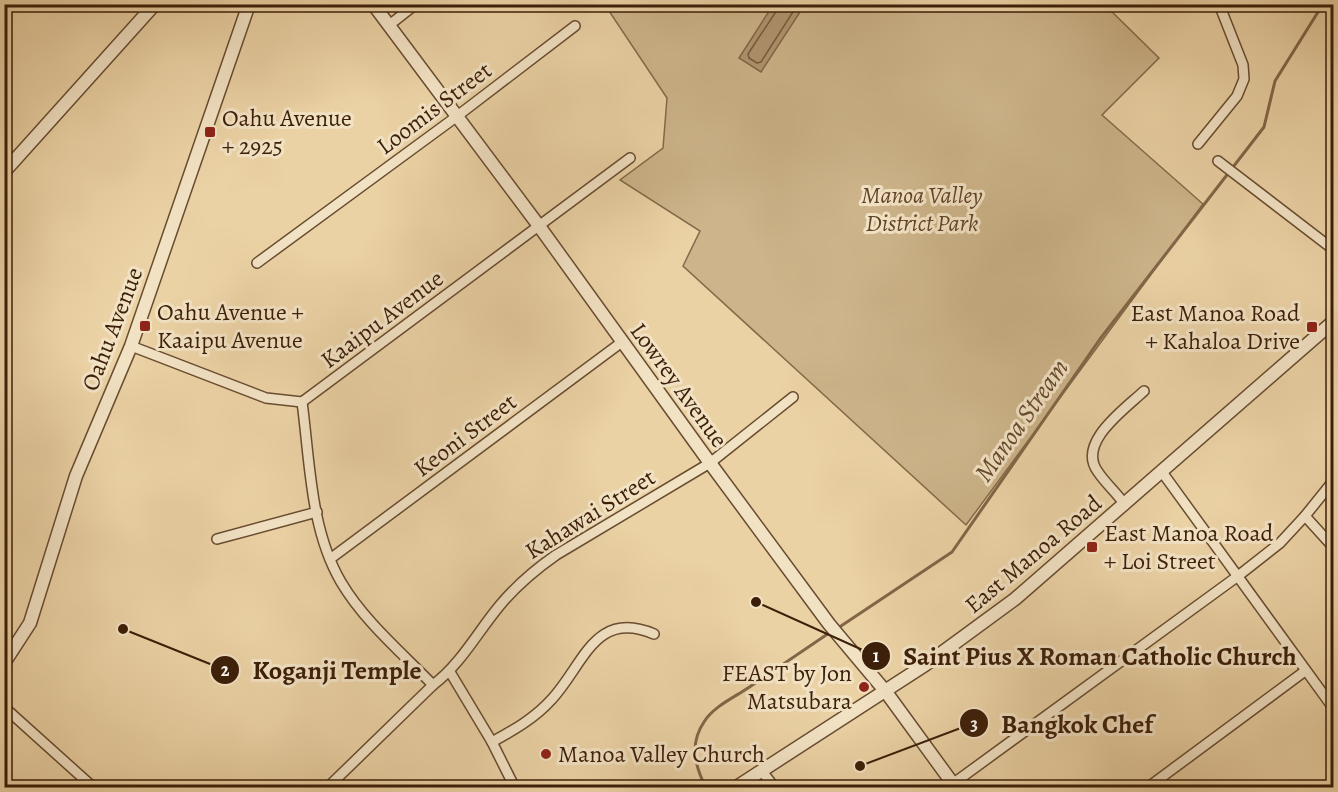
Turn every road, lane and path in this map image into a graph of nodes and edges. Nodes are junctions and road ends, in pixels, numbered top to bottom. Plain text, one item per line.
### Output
1 (155, 4) edge
2 (249, 4) edge
3 (373, 4) edge
4 (416, 4) edge
5 (1219, 4) edge
6 (388, 26) junction
7 (575, 26) dead end
8 (456, 117) junction
9 (1198, 144) dead end
10 (630, 158) dead end
11 (1218, 160) dead end
12 (6, 165) edge
13 (539, 226) junction
14 (1334, 250) edge
15 (256, 263) dead end
16 (1334, 321) edge
17 (622, 342) junction
18 (131, 346) junction
19 (1144, 391) dead end
20 (794, 397) dead end
21 (302, 402) junction
22 (710, 463) junction
23 (1162, 472) junction
24 (1334, 480) edge
25 (1125, 505) junction
26 (316, 512) junction
27 (1305, 516) junction
28 (217, 539) dead end
29 (1334, 548) edge
30 (330, 558) junction
31 (1239, 576) junction
32 (654, 634) dead end
33 (4, 663) edge
34 (1305, 671) junction
35 (450, 672) junction
36 (433, 685) junction
37 (886, 692) junction
38 (4, 707) edge
39 (1334, 709) edge
40 (492, 742) junction
41 (761, 770) junction
42 (952, 786) edge
43 (737, 787) edge
44 (94, 788) edge
45 (327, 788) edge
46 (515, 788) edge
47 (775, 788) edge
48 (1147, 788) edge

1 - 12 street
2 - 18 street, Oahu Avenue
3 - 6 street, Lowrey Avenue
4 - 6 street
5 - 9 street
6 - 8 street, Lowrey Avenue
7 - 8 street, Loomis Street
8 - 13 street, Lowrey Avenue
8 - 15 street, Loomis Street
10 - 13 street, Kaaipu Avenue
11 - 14 street
13 - 17 street, Lowrey Avenue
13 - 21 street, Kaaipu Avenue
16 - 23 street, East Manoa Road
17 - 22 street, Lowrey Avenue
17 - 30 street, Keoni Street
18 - 21 street
18 - 33 street, Oahu Avenue
19 - 25 street
20 - 22 street, Kahawai Street
21 - 26 street
22 - 35 street, Kahawai Street
22 - 37 street, Lowrey Avenue
23 - 25 street, East Manoa Road
23 - 31 street
24 - 27 street
25 - 37 street, East Manoa Road
26 - 28 street
26 - 30 street
27 - 29 street
27 - 31 street
30 - 36 street
31 - 34 street
31 - 42 street
32 - 40 street
34 - 39 street
34 - 48 street
35 - 36 street, Kahawai Street
35 - 40 street
36 - 45 street, Kahawai Street
37 - 41 street, East Manoa Road
37 - 42 street, Lowrey Avenue
38 - 44 street
40 - 46 street
41 - 43 street, East Manoa Road
41 - 47 street

